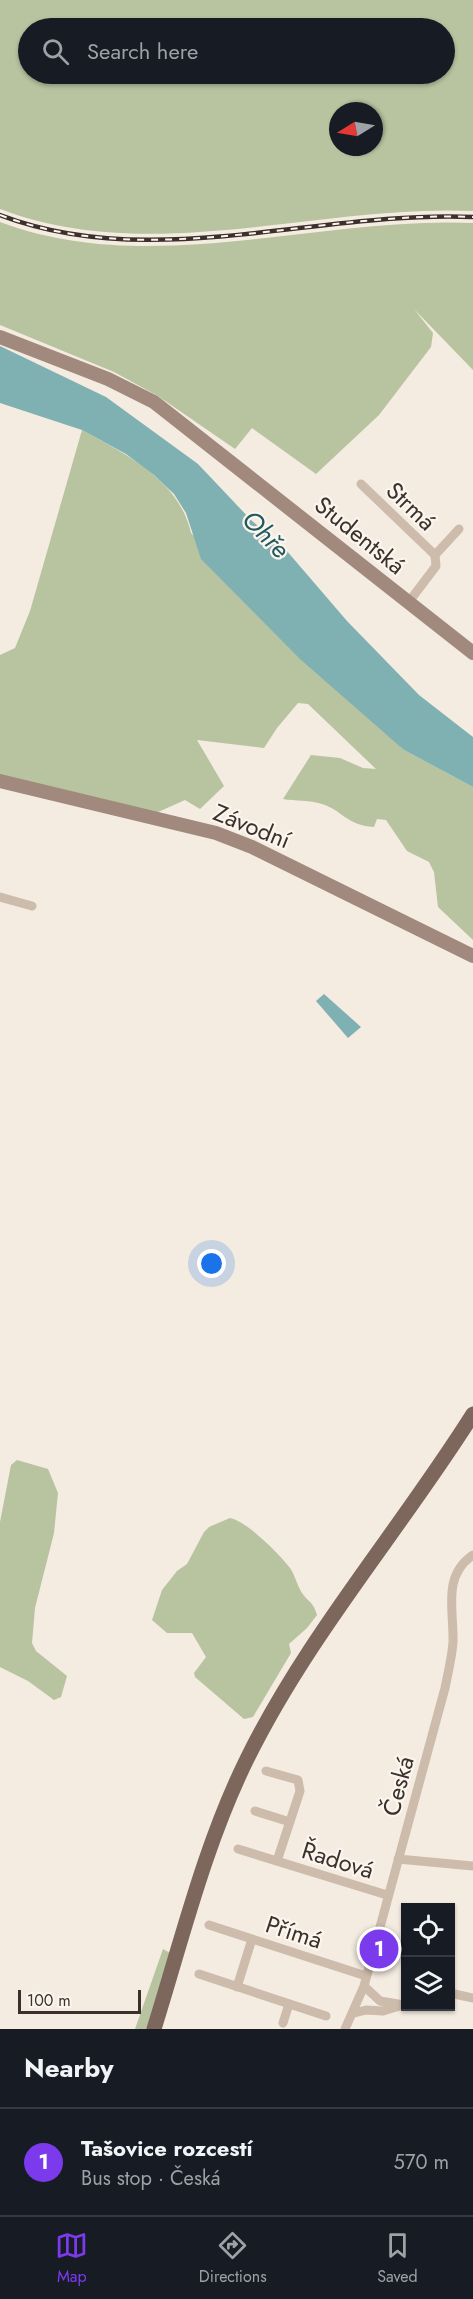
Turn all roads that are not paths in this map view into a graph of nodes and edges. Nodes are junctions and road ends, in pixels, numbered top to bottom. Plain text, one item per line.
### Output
1 (0, 337) edge
2 (361, 484) dead end
3 (459, 529) dead end
4 (435, 555) junction
5 (408, 603) junction
6 (473, 653) edge
7 (0, 781) edge
8 (0, 897) edge
9 (32, 906) dead end
10 (473, 956) edge
11 (473, 1414) edge
12 (473, 1555) edge
13 (266, 1771) dead end
14 (255, 1811) dead end
15 (290, 1822) junction
16 (238, 1849) dead end
17 (398, 1859) junction
18 (277, 1861) junction
19 (473, 1866) edge
20 (387, 1895) junction
21 (209, 1925) dead end
22 (252, 1940) junction
23 (199, 1974) dead end
24 (365, 1981) junction
25 (237, 1987) junction
26 (455, 1994) edge
27 (473, 1998) edge
28 (289, 2004) junction
29 (401, 2004) edge
30 (401, 2005) edge
31 (354, 2013) junction
32 (326, 2016) dead end
33 (283, 2023) dead end
34 (154, 2029) edge
35 (345, 2029) edge

1 - 5 street, Studentská
2 - 4 street, Strmá
3 - 4 street, Strmá
4 - 5 street, Strmá
5 - 6 street, Studentská
7 - 10 street, Závodní
8 - 9 street
11 - 34 main road
12 - 17 street, Česká
13 - 15 street, Řadová
14 - 15 street, Řadová
15 - 18 street, Řadová
16 - 18 street, Řadová
17 - 19 street
17 - 20 street, Česká
18 - 20 street, Řadová
20 - 24 street, Česká
21 - 22 street, Přímá
22 - 24 street, Přímá
22 - 25 street
23 - 25 street
24 - 29 street, Přímá
24 - 31 street, Česká
25 - 28 street
26 - 27 street
28 - 32 street
28 - 33 street
30 - 31 street
31 - 35 street, Česká

